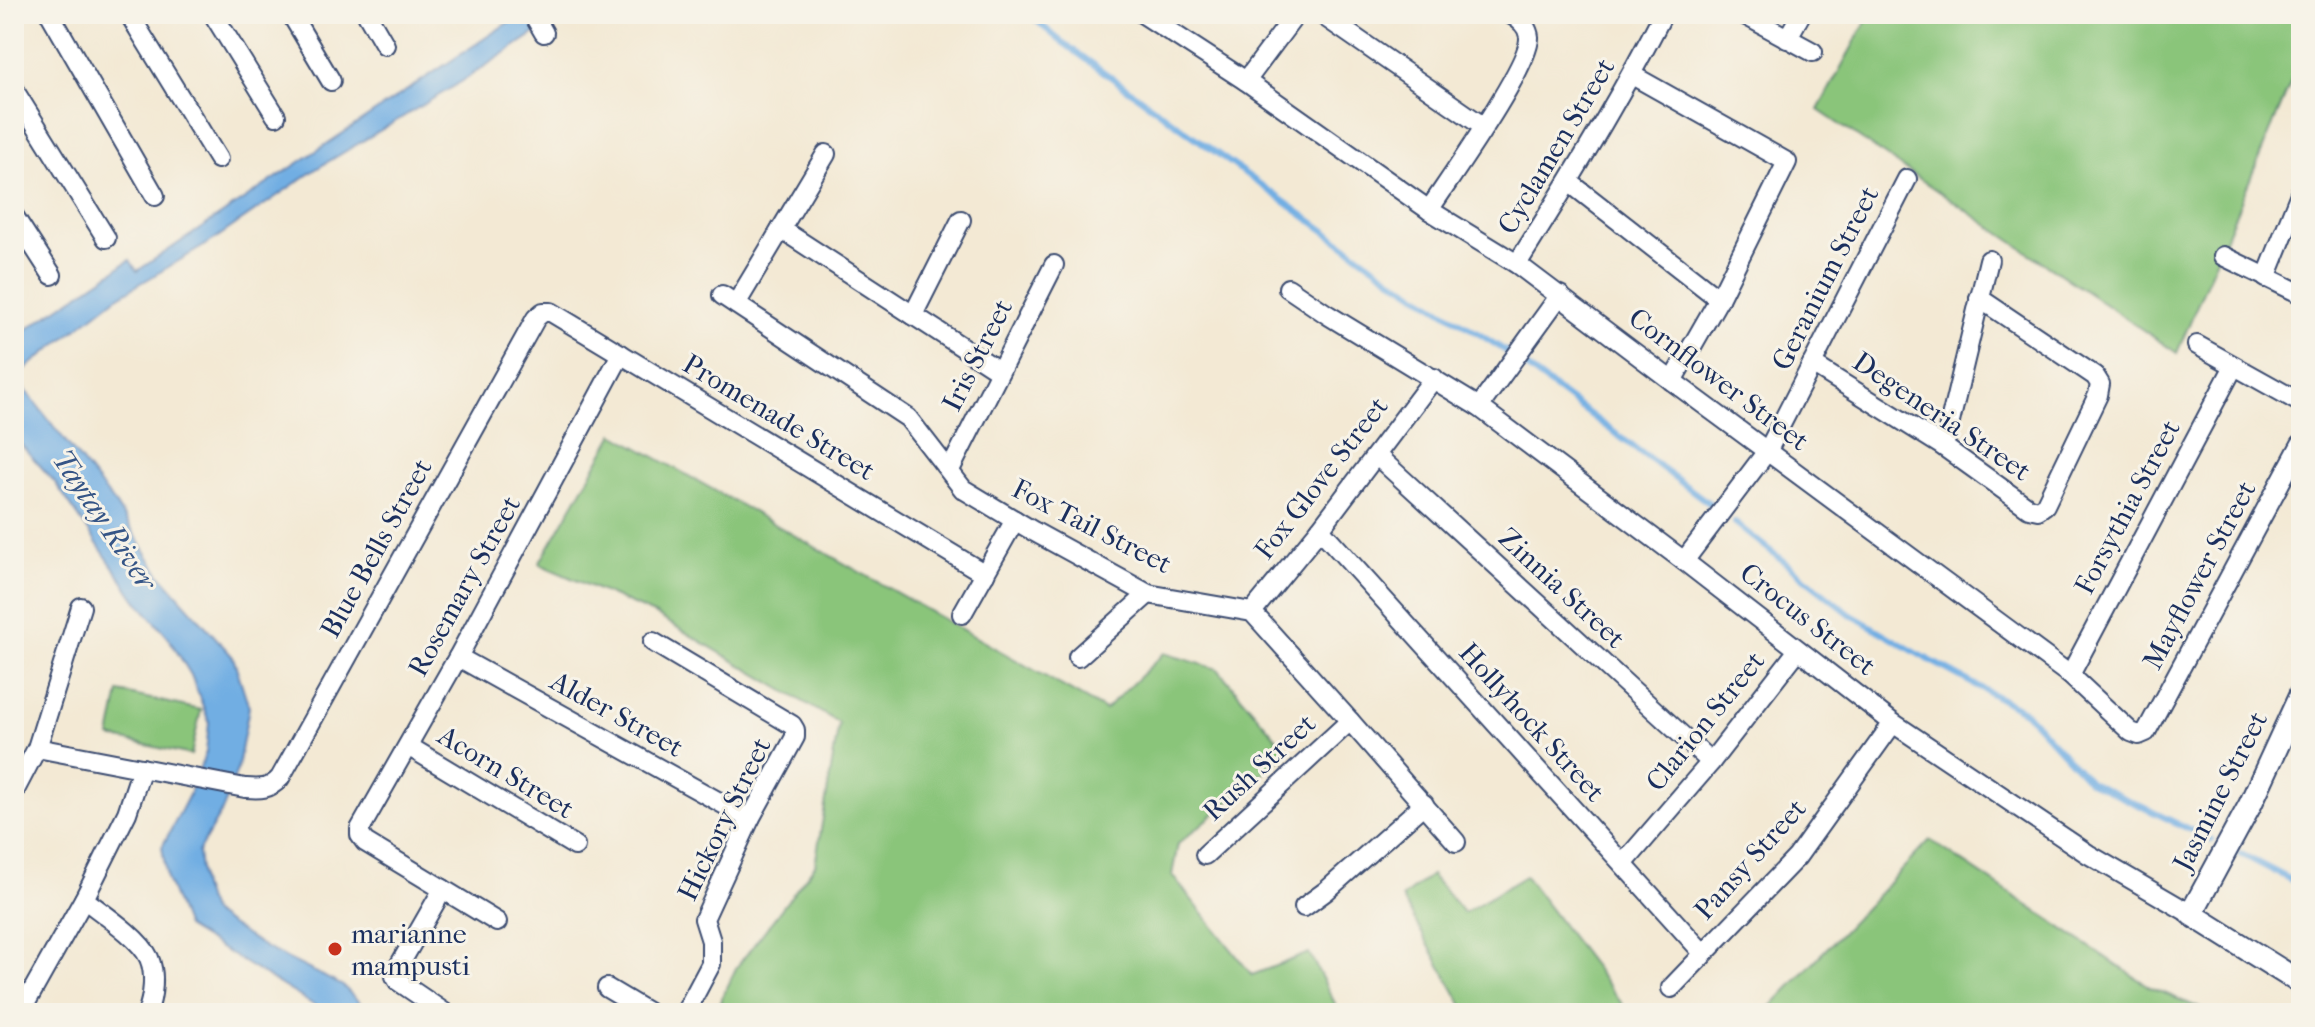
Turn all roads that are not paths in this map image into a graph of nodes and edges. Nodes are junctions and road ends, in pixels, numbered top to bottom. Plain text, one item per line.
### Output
1 (50, 14) edge
2 (129, 14) edge
3 (213, 14) edge
4 (291, 14) edge
5 (367, 14) edge
6 (1296, 14) edge
7 (1321, 14) edge
8 (1510, 14) edge
9 (1663, 14) edge
10 (1743, 14) edge
11 (1801, 14) edge
12 (1147, 15) edge
13 (1787, 39) junction
14 (385, 45) dead end
15 (1813, 52) dead end
16 (1632, 75) junction
17 (331, 81) dead end
18 (1246, 81) junction
19 (14, 90) edge
20 (276, 116) dead end
21 (1484, 127) junction
22 (826, 154) dead end
23 (218, 159) dead end
24 (1907, 179) dead end
25 (1569, 182) junction
26 (2301, 191) edge
27 (155, 196) dead end
28 (1429, 210) junction
29 (14, 216) edge
30 (961, 220) dead end
31 (781, 229) junction
32 (106, 238) dead end
33 (2223, 256) dead end
34 (1989, 260) dead end
35 (1517, 264) junction
36 (1054, 265) dead end
37 (52, 275) dead end
38 (2266, 278) junction
39 (1288, 288) dead end
40 (2301, 294) edge
41 (1560, 295) junction
42 (1979, 298) junction
43 (1719, 299) junction
44 (543, 312) joint
45 (913, 315) junction
46 (2197, 345) dead end
47 (621, 354) junction
48 (1812, 364) junction
49 (2234, 366) junction
50 (999, 371) junction
51 (1434, 378) junction
52 (1672, 381) junction
53 (2301, 403) edge
54 (1479, 407) junction
55 (2301, 444) edge
56 (1944, 447) junction
57 (1768, 450) junction
58 (1376, 455) junction
59 (950, 470) junction
60 (1015, 520) junction
61 (1320, 529) junction
62 (1684, 561) junction
63 (985, 574) junction
64 (1148, 594) junction
65 (81, 607) dead end
66 (1252, 612) junction
67 (962, 614) dead end
68 (653, 642) dead end
69 (1798, 650) junction
70 (458, 657) junction
71 (1078, 657) dead end
72 (2070, 675) junction
73 (2301, 694) edge
74 (1350, 721) junction
75 (1893, 723) junction
76 (2146, 732) joint
77 (408, 746) junction
78 (37, 748) junction
79 (1711, 762) junction
80 (142, 768) junction
81 (14, 792) edge
82 (1424, 804) junction
83 (750, 819) junction
84 (1456, 842) dead end
85 (575, 846) dead end
86 (1205, 855) dead end
87 (1623, 864) junction
88 (443, 889) junction
89 (84, 899) junction
90 (1304, 907) dead end
91 (2191, 914) junction
92 (497, 922) dead end
93 (1703, 953) junction
94 (2301, 983) edge
95 (607, 988) dead end
96 (1671, 988) dead end
97 (20, 1013) edge
98 (147, 1013) edge
99 (445, 1013) edge
100 (649, 1013) edge
101 (685, 1013) edge

1 - 27 street
2 - 23 street
3 - 20 street
4 - 17 street
5 - 14 street
6 - 18 street
7 - 21 street
8 - 21 street
9 - 16 street, Cyclamen Street
10 - 13 street
11 - 13 street
12 - 18 street, Cornflower Street
13 - 15 street
16 - 25 street, Cyclamen Street
16 - 43 street
18 - 28 street, Cornflower Street
19 - 32 street
21 - 28 street
22 - 31 street
24 - 48 street, Geranium Street
25 - 35 street, Cyclamen Street
25 - 43 street
26 - 38 street
28 - 35 street, Cornflower Street
29 - 37 street
30 - 45 street
31 - 45 street
31 - 59 street, Fox Tail Street
33 - 38 street
34 - 42 street
35 - 41 street, Cornflower Street
36 - 50 street, Iris Street
38 - 40 street
39 - 51 street, Crocus Street
41 - 52 street, Cornflower Street
41 - 54 street
42 - 56 street
42 - 56 street, Degeneria Street
43 - 52 street
44 - 47 street, Promenade Street
44 - 80 street, Blue Bells Street
45 - 50 street
46 - 49 street
47 - 63 street, Promenade Street
47 - 70 street, Rosemary Street
48 - 56 street, Degeneria Street
48 - 57 street, Geranium Street
49 - 53 street
49 - 72 street, Forsythia Street
50 - 59 street, Iris Street
51 - 54 street, Crocus Street
51 - 58 street, Fox Glove Street
52 - 57 street, Cornflower Street
54 - 62 street, Crocus Street
55 - 76 street, Mayflower Street
57 - 62 street, Geranium Street
57 - 72 street, Cornflower Street
58 - 61 street, Fox Glove Street
58 - 79 street, Zinnia Street
59 - 60 street, Fox Tail Street
60 - 63 street
60 - 64 street, Fox Tail Street
61 - 66 street, Fox Glove Street
61 - 87 street, Hollyhock Street
62 - 69 street, Crocus Street
63 - 67 street
64 - 66 street, Fox Tail Street
64 - 71 street
65 - 78 street
66 - 74 street
68 - 83 street, Hickory Street
69 - 75 street, Crocus Street
69 - 79 street, Clarion Street
70 - 77 street, Rosemary Street
70 - 83 street, Alder Street
72 - 76 street, Cornflower Street
73 - 91 street, Jasmine Street
74 - 82 street
74 - 86 street, Rush Street
75 - 91 street, Crocus Street
75 - 93 street, Pansy Street
77 - 85 street, Acorn Street
77 - 88 street, Rosemary Street
78 - 80 street
78 - 81 street
79 - 87 street, Clarion Street
80 - 89 street
82 - 84 street
82 - 90 street
83 - 101 street, Hickory Street
87 - 93 street, Hollyhock Street
88 - 92 street
88 - 99 street
89 - 97 street
89 - 98 street
91 - 94 street, Crocus Street
93 - 96 street, Pansy Street
95 - 100 street

